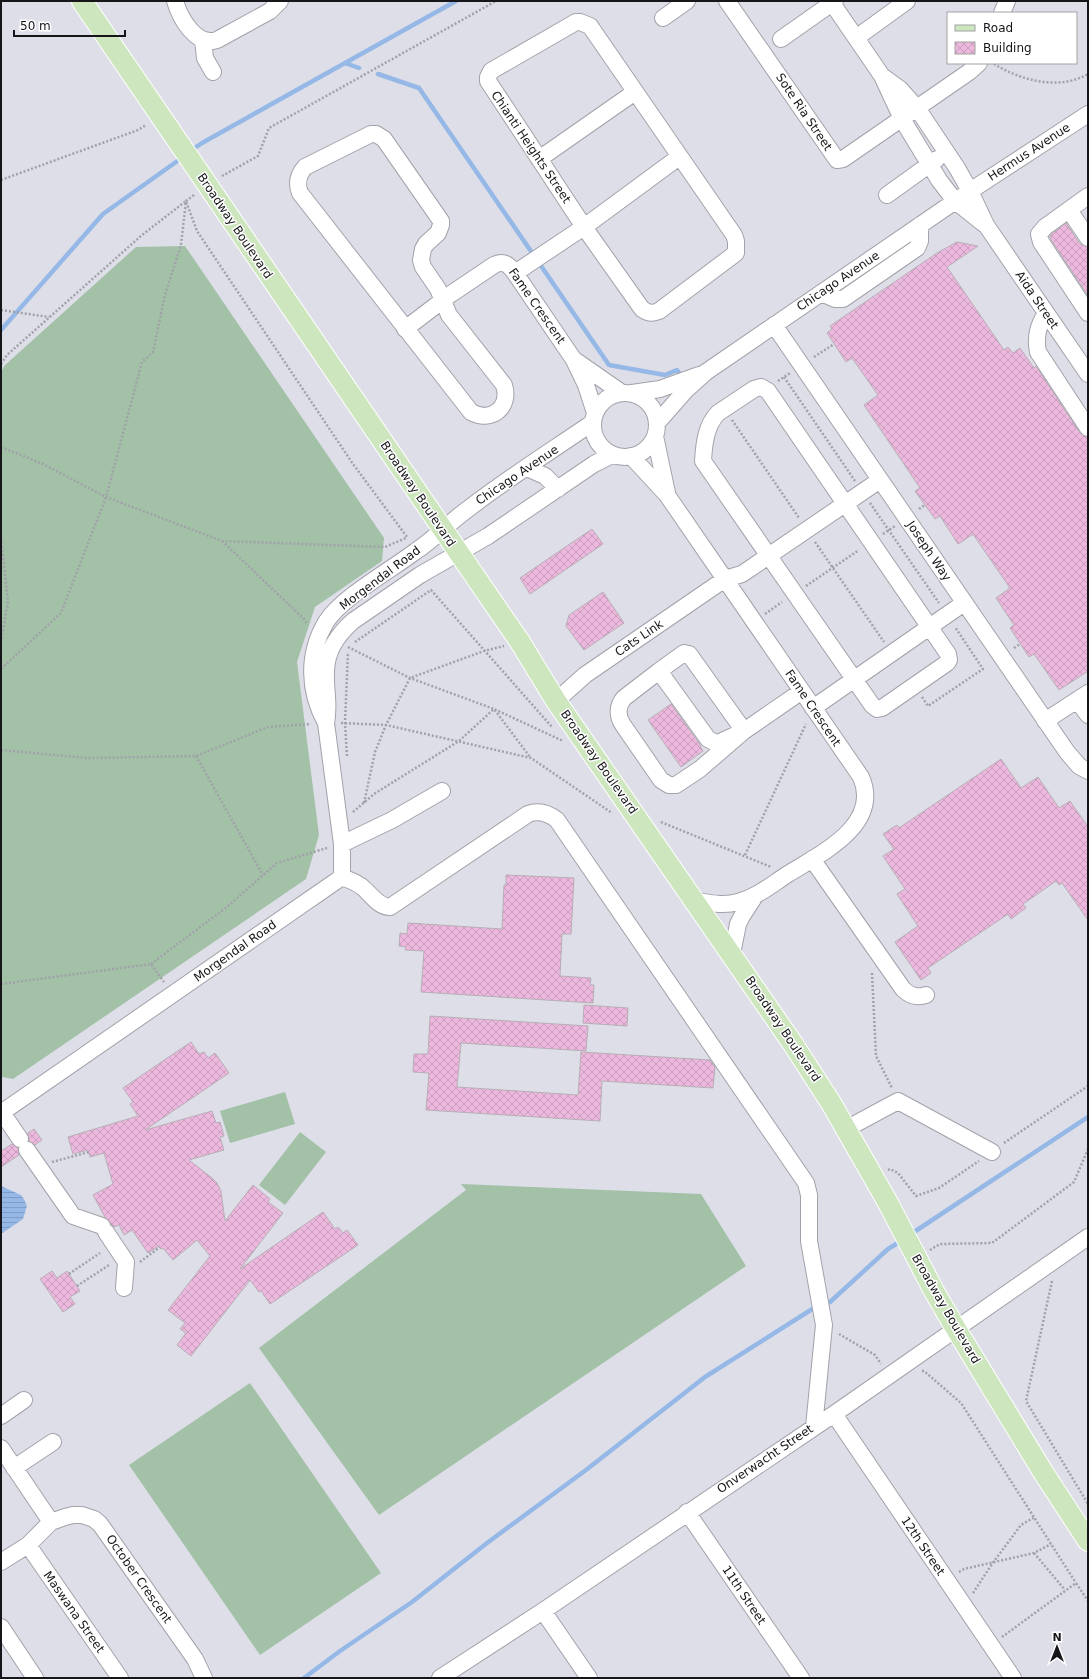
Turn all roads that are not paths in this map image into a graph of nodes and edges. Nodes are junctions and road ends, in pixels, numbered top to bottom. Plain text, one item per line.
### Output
1 (82, 1) edge
2 (175, 1) edge
3 (280, 1) edge
4 (687, 1) edge
5 (727, 1) edge
6 (907, 1) edge
7 (1007, 1) edge
8 (833, 2) edge
9 (1002, 12) edge
10 (663, 18) dead end
11 (856, 38) junction
12 (781, 39) dead end
13 (203, 40) junction
14 (978, 64) edge
15 (213, 72) dead end
16 (882, 76) junction
17 (635, 92) junction
18 (916, 108) junction
19 (1088, 114) edge
20 (902, 119) junction
21 (947, 153) junction
22 (679, 157) junction
23 (539, 159) junction
24 (930, 164) junction
25 (970, 191) junction
26 (887, 195) dead end
27 (1088, 196) edge
28 (955, 201) junction
29 (1069, 210) junction
30 (986, 225) junction
31 (584, 227) junction
32 (1088, 238) edge
33 (528, 265) junction
34 (443, 301) junction
35 (1046, 313) junction
36 (1088, 313) edge
37 (774, 325) junction
38 (405, 329) junction
39 (574, 360) junction
40 (706, 372) junction
41 (1088, 374) edge
42 (627, 393) junction
43 (594, 418) junction
44 (1088, 428) edge
45 (656, 430) junction
46 (612, 454) junction
47 (631, 456) junction
48 (527, 468) junction
49 (880, 480) junction
50 (558, 489) junction
51 (667, 494) junction
52 (845, 504) junction
53 (442, 529) junction
54 (459, 553) junction
55 (769, 556) junction
56 (725, 578) junction
57 (964, 603) junction
58 (930, 627) junction
59 (659, 671) junction
60 (854, 679) junction
61 (802, 691) junction
62 (1083, 696) edge
63 (556, 700) junction
64 (813, 708) junction
65 (1088, 715) edge
66 (1045, 721) junction
67 (326, 723) junction
68 (744, 731) junction
69 (1088, 772) edge
70 (442, 791) dead end
71 (342, 844) junction
72 (812, 859) junction
73 (342, 877) junction
74 (755, 896) junction
75 (696, 901) junction
76 (732, 954) junction
77 (926, 996) dead end
78 (1, 1112) edge
79 (846, 1129) junction
80 (992, 1152) dead end
81 (1088, 1237) edge
82 (124, 1288) dead end
83 (956, 1329) junction
84 (24, 1400) dead end
85 (834, 1414) junction
86 (1, 1416) edge
87 (814, 1427) junction
88 (53, 1442) dead end
89 (1, 1448) edge
90 (14, 1468) junction
91 (687, 1512) junction
92 (51, 1522) junction
93 (1088, 1541) edge
94 (28, 1545) junction
95 (1, 1562) edge
96 (543, 1611) junction
97 (1, 1628) edge
98 (36, 1678) edge
99 (120, 1678) edge
100 (204, 1678) edge
101 (440, 1678) edge
102 (589, 1678) edge
103 (801, 1678) edge
104 (1013, 1678) edge

1 - 53 main road, Broadway Boulevard
2 - 13 street
3 - 13 street
4 - 10 street
5 - 20 street, Sote Ria Street
6 - 11 street
7 - 9 street
8 - 11 street
8 - 12 street
11 - 16 street
13 - 15 street
14 - 18 street, Sote Ria Street
16 - 18 street
16 - 20 street
17 - 22 street, Chianti Heights Street
17 - 23 street
17 - 23 street, Chianti Heights Street
18 - 20 street, Sote Ria Street
18 - 21 street
19 - 25 street, Hermus Avenue
20 - 24 street
21 - 24 street
21 - 25 street
22 - 31 street
22 - 31 street, Chianti Heights Street
23 - 31 street, Chianti Heights Street
24 - 26 street
24 - 28 street
25 - 28 street, Chicago Avenue
25 - 30 street, Aida Street
27 - 29 street
28 - 30 street, Aida Street
28 - 37 street, Chicago Avenue
29 - 32 street
29 - 36 street
30 - 35 street, Aida Street
31 - 33 street
33 - 34 street, Fame Crescent
33 - 39 street, Fame Crescent
34 - 38 street
34 - 38 street
34 - 38 street
35 - 41 street, Aida Street
35 - 44 street
37 - 40 street, Chicago Avenue
37 - 49 street, Joseph Way
39 - 42 street, Fame Crescent
39 - 43 street, Fame Crescent
40 - 42 street, Chicago Avenue
40 - 45 street, Chicago Avenue
42 - 43 street
42 - 45 street
43 - 46 street
43 - 48 street, Chicago Avenue
45 - 47 street
45 - 51 street, Fame Crescent
46 - 47 street
46 - 50 street
47 - 51 street, Fame Crescent
48 - 50 street
48 - 53 street, Chicago Avenue
49 - 52 street, Cats Link
49 - 57 street, Joseph Way
50 - 54 street
51 - 56 street, Fame Crescent
52 - 55 street, Cats Link
52 - 55 street
52 - 58 street
53 - 54 main road, Broadway Boulevard
53 - 67 street, Morgendal Road
54 - 63 main road, Broadway Boulevard
54 - 67 street, Morgendal Road
55 - 56 street, Cats Link
55 - 60 street
56 - 61 street, Fame Crescent
56 - 63 street, Cats Link
57 - 58 street
57 - 66 street, Joseph Way
58 - 60 street
58 - 60 street
59 - 68 street
59 - 68 street
59 - 68 street
60 - 64 street
61 - 64 street, Fame Crescent
61 - 68 street
62 - 65 street
62 - 66 street
63 - 75 main road, Broadway Boulevard
64 - 72 street, Fame Crescent
66 - 69 street, Joseph Way
67 - 71 street, Morgendal Road
70 - 71 street
71 - 73 street, Morgendal Road
72 - 74 street, Fame Crescent
72 - 77 street
73 - 78 street, Morgendal Road
73 - 87 street
74 - 75 street, Fame Crescent
74 - 76 street, Fame Crescent
75 - 76 main road, Broadway Boulevard
76 - 79 main road, Broadway Boulevard
78 - 82 street
79 - 80 street
79 - 83 main road, Broadway Boulevard
81 - 83 street, Onverwacht Street
83 - 85 street, Onverwacht Street
83 - 93 main road, Broadway Boulevard
84 - 86 street
85 - 87 street, Onverwacht Street
85 - 104 street, 12th Street
87 - 91 street, Onverwacht Street
88 - 90 street
89 - 90 street
90 - 92 street
91 - 96 street, Onverwacht Street
91 - 103 street, 11th Street
92 - 94 street
92 - 100 street, October Crescent
94 - 95 street
94 - 99 street, Maswana Street
96 - 101 street, Onverwacht Street
96 - 102 street
97 - 98 street

